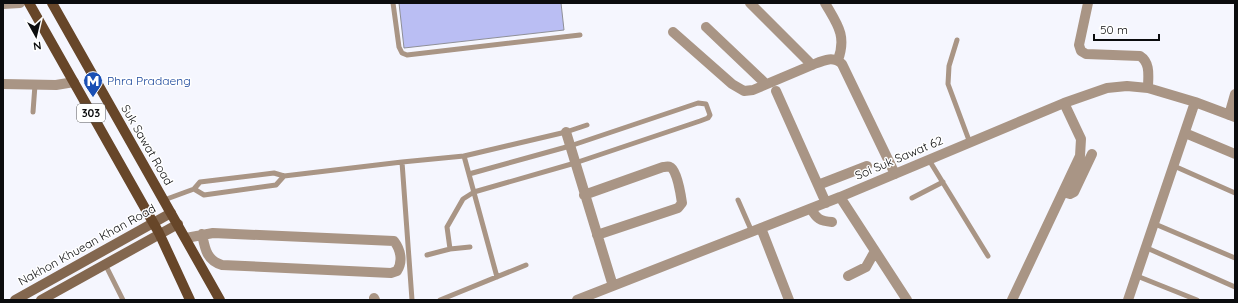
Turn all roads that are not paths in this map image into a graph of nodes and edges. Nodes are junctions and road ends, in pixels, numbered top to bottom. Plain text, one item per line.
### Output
1 (20, 3) edge
2 (29, 3) edge
3 (52, 3) edge
4 (393, 3) edge
5 (750, 3) edge
6 (825, 3) edge
7 (1088, 3) edge
8 (3, 4) edge
9 (706, 27) dead end
10 (673, 32) dead end
11 (580, 35) dead end
12 (957, 40) dead end
13 (838, 60) junction
14 (812, 65) junction
15 (74, 82) junction
16 (3, 84) edge
17 (766, 84) junction
18 (35, 85) junction
19 (1148, 88) junction
20 (776, 91) dead end
21 (1235, 94) edge
22 (1195, 102) junction
23 (1064, 103) junction
24 (34, 112) dead end
25 (1232, 116) edge
26 (588, 125) dead end
27 (566, 132) junction
28 (1185, 133) junction
29 (970, 143) junction
30 (570, 146) junction
31 (1092, 154) dead end
32 (1235, 154) edge
33 (464, 156) junction
34 (929, 160) junction
35 (402, 162) junction
36 (575, 163) junction
37 (867, 166) dead end
38 (1174, 166) junction
39 (469, 174) junction
40 (895, 174) junction
41 (284, 176) junction
42 (943, 182) junction
43 (818, 185) junction
44 (194, 189) junction
45 (474, 192) junction
46 (1063, 192) junction
47 (1235, 193) edge
48 (584, 194) junction
49 (840, 197) junction
50 (912, 198) dead end
51 (164, 200) junction
52 (738, 200) dead end
53 (826, 203) junction
54 (811, 209) junction
55 (171, 213) junction
56 (832, 222) dead end
57 (153, 223) junction
58 (178, 224) junction
59 (1155, 224) junction
60 (756, 230) junction
61 (159, 233) junction
62 (202, 234) junction
63 (597, 235) junction
64 (186, 238) junction
65 (470, 247) dead end
66 (1147, 248) junction
67 (450, 249) junction
68 (875, 251) junction
69 (427, 254) dead end
70 (988, 256) dead end
71 (1235, 258) edge
72 (105, 264) junction
73 (526, 265) dead end
74 (848, 276) dead end
75 (1137, 276) junction
76 (497, 277) junction
77 (613, 286) junction
78 (1235, 287) edge
79 (581, 299) edge
80 (15, 300) edge
81 (41, 300) edge
82 (123, 300) edge
83 (190, 300) edge
84 (220, 300) edge
85 (412, 300) edge
86 (440, 300) edge
87 (789, 300) edge
88 (907, 300) edge
89 (1012, 300) edge
90 (1128, 300) edge
91 (1197, 300) edge

1 - 8 street
2 - 15 main road, 303
3 - 51 main road, Suk Sawat Road / 303
4 - 11 lane
5 - 14 street
6 - 13 street
7 - 19 street
9 - 17 street
10 - 17 street
12 - 29 lane
13 - 14 street
13 - 40 street
14 - 17 street
15 - 18 street
15 - 57 main road, 303
16 - 18 street
18 - 24 lane
19 - 22 street, Soi Suk Sawat 62
19 - 23 street, Soi Suk Sawat 62
20 - 43 street
21 - 25 street
22 - 25 street, Soi Suk Sawat 62
22 - 28 street
23 - 29 street, Soi Suk Sawat 62
23 - 46 street
26 - 27 lane
27 - 30 street
27 - 33 lane
28 - 32 street
28 - 38 street
29 - 34 street, Soi Suk Sawat 62
30 - 36 street
30 - 36 lane
30 - 39 lane
31 - 46 street
33 - 35 lane
33 - 39 lane
34 - 40 street, Soi Suk Sawat 62
34 - 42 lane
35 - 41 lane
35 - 85 lane
36 - 45 lane
36 - 48 street
37 - 43 street
38 - 47 lane
38 - 59 street
39 - 45 lane
40 - 49 street, Soi Suk Sawat 62
41 - 44 lane
41 - 44 lane
42 - 50 lane
42 - 70 lane
43 - 53 street
44 - 51 lane
45 - 67 lane
45 - 76 lane
46 - 89 street
48 - 63 street
48 - 63 street
49 - 53 street, Soi Suk Sawat 62
49 - 68 street
51 - 55 main road, Suk Sawat Road / 303
52 - 60 lane
53 - 54 street, Soi Suk Sawat 62
54 - 56 street
54 - 60 street, Soi Suk Sawat 62
55 - 57 main road, Nakhon Khuean Khan Road
55 - 58 main road, Suk Sawat Road / 303
57 - 61 main road, 303
57 - 80 main road, Nakhon Khuean Khan Road
58 - 61 main road, Nakhon Khuean Khan Road
58 - 64 main road, Suk Sawat Road / 303
59 - 66 street
59 - 71 lane
60 - 77 street, Soi Suk Sawat 62
60 - 87 street
61 - 72 main road, Nakhon Khuean Khan Road
61 - 83 main road, 303
62 - 62 street
62 - 64 street
63 - 77 street
64 - 84 main road, Suk Sawat Road / 303
65 - 67 lane
66 - 75 street
66 - 78 lane
67 - 69 lane
68 - 74 street
68 - 88 street
72 - 81 main road, Nakhon Khuean Khan Road
72 - 82 lane
73 - 76 lane
75 - 90 street
75 - 91 lane
76 - 86 lane
77 - 79 street, Soi Suk Sawat 62

